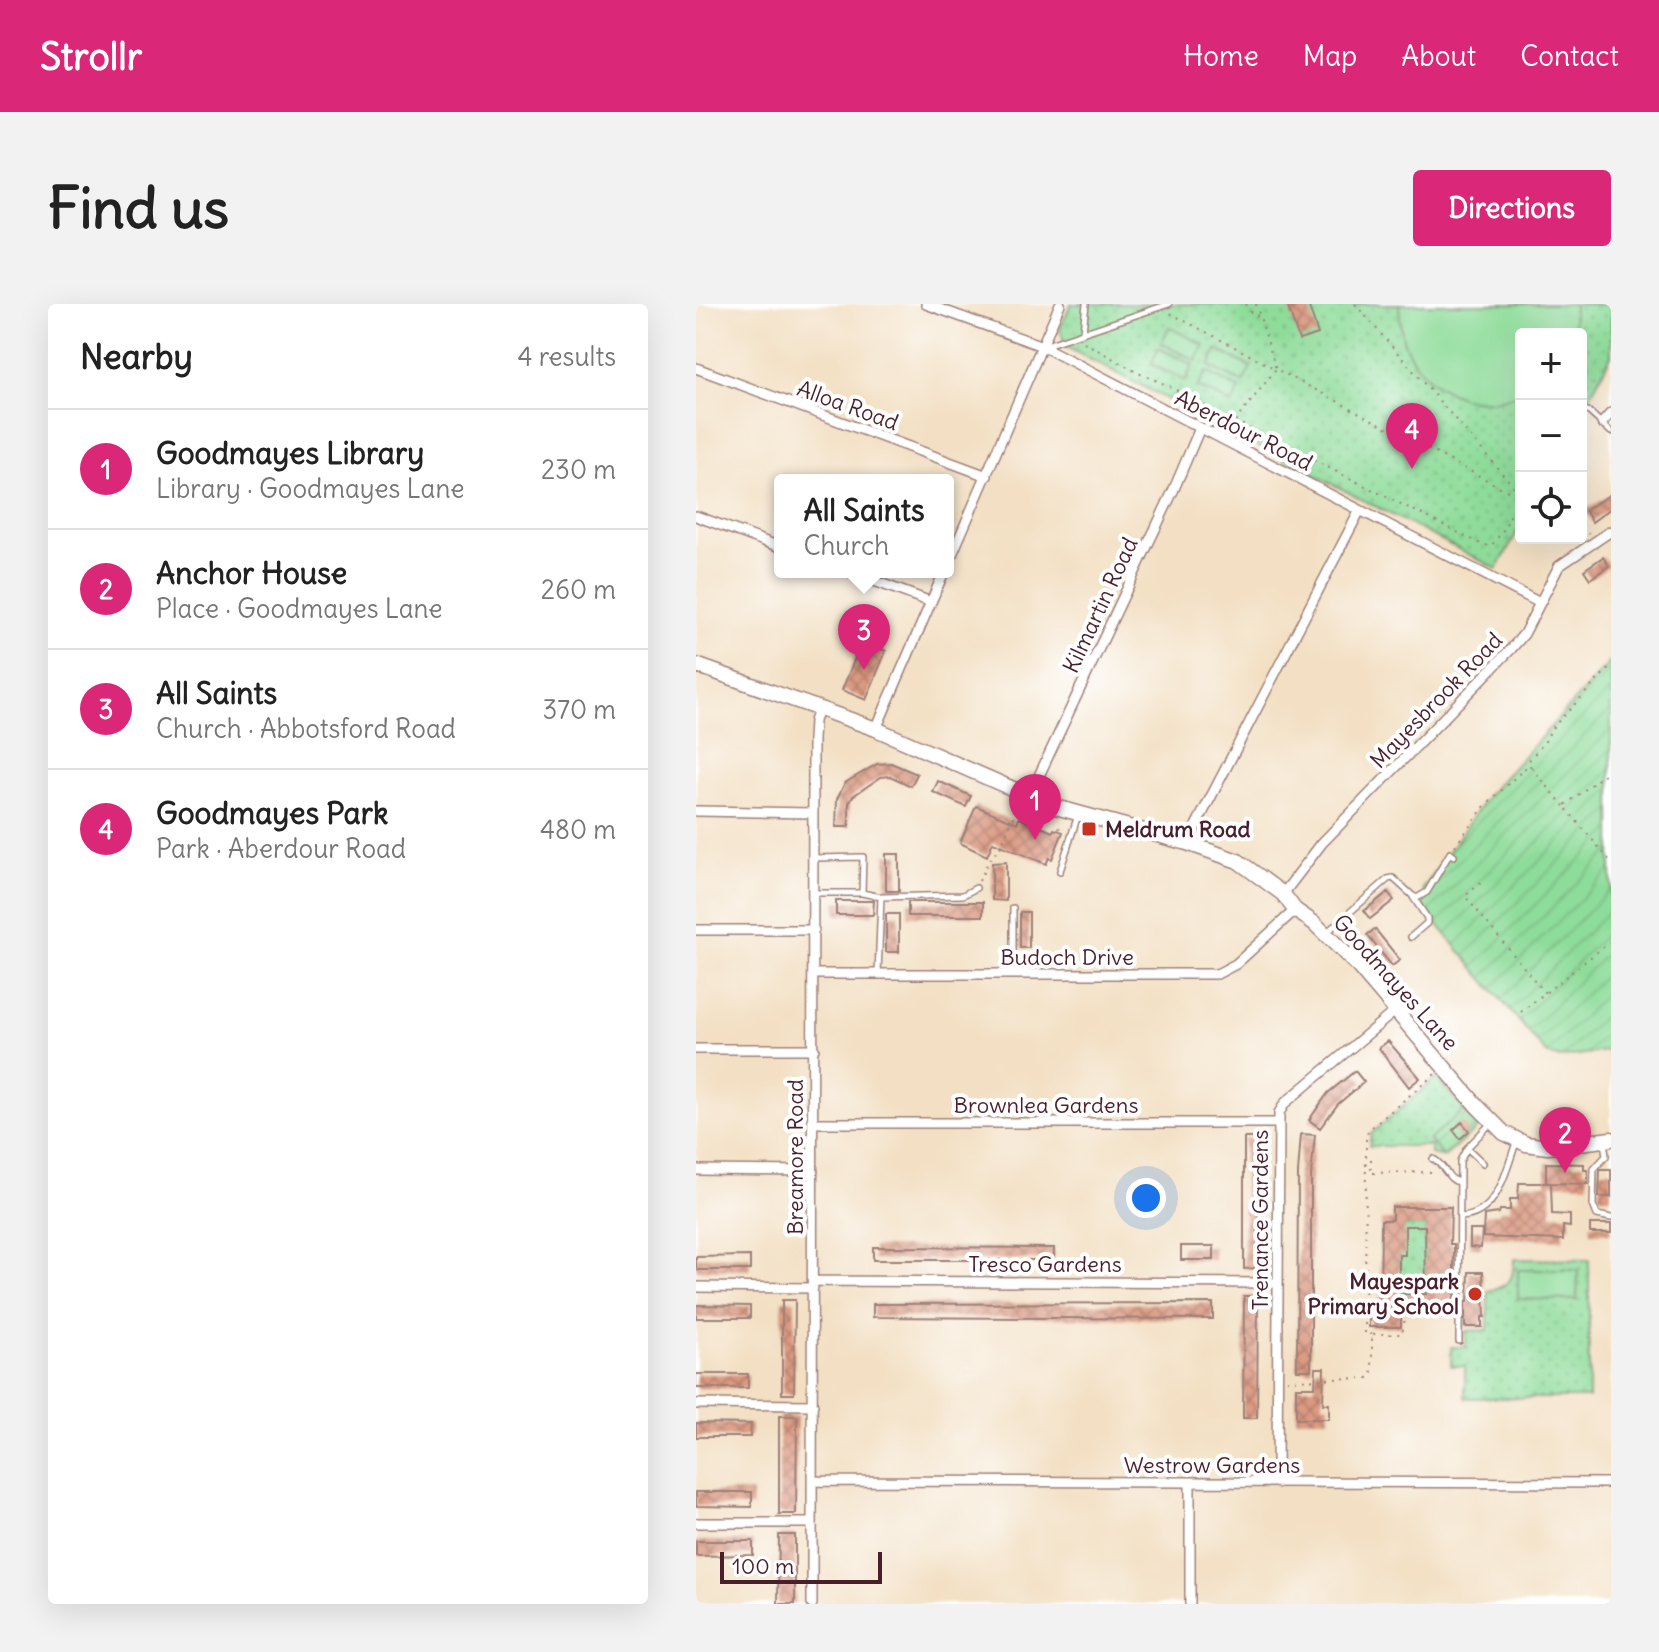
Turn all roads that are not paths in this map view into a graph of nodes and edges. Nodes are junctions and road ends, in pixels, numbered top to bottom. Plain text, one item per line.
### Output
1 (926, 304) edge
2 (1060, 304) edge
3 (1086, 304) edge
4 (1166, 305) edge
5 (1083, 331) junction
6 (1042, 346) junction
7 (696, 368) edge
8 (1588, 411) dead end
9 (1611, 413) edge
10 (1602, 423) junction
11 (1200, 428) junction
12 (1611, 432) edge
13 (987, 476) junction
14 (1360, 510) junction
15 (696, 516) edge
16 (1611, 531) edge
17 (774, 545) edge
18 (954, 550) edge
19 (866, 578) edge
20 (941, 578) edge
21 (931, 602) junction
22 (1540, 603) junction
23 (696, 665) edge
24 (818, 710) junction
25 (876, 729) junction
26 (1026, 795) junction
27 (696, 811) edge
28 (813, 813) junction
29 (1078, 814) junction
30 (1187, 843) junction
31 (1452, 855) road end
32 (814, 858) junction
33 (1060, 871) dead end
34 (976, 888) road end
35 (814, 893) junction
36 (862, 893) junction
37 (1283, 894) junction
38 (1413, 896) junction
39 (881, 897) junction
40 (1013, 908) dead end
41 (1295, 910) junction
42 (696, 930) edge
43 (814, 930) junction
44 (1326, 934) junction
45 (1411, 937) dead end
46 (814, 974) junction
47 (878, 975) junction
48 (1013, 975) junction
49 (1395, 1011) junction
50 (696, 1049) edge
51 (814, 1049) junction
52 (813, 1123) junction
53 (1278, 1123) junction
54 (1492, 1123) junction
55 (1517, 1140) junction
56 (1608, 1140) edge
57 (1467, 1148) junction
58 (1433, 1159) dead end
59 (1483, 1163) dead end
60 (696, 1170) edge
61 (813, 1171) junction
62 (1460, 1182) junction
63 (1460, 1217) junction
64 (1611, 1218) edge
65 (1277, 1283) junction
66 (813, 1285) junction
67 (696, 1287) edge
68 (1459, 1341) dead end
69 (696, 1404) edge
70 (813, 1405) junction
71 (813, 1481) junction
72 (1190, 1483) junction
73 (1277, 1483) junction
74 (1611, 1483) edge
75 (696, 1523) edge
76 (812, 1523) junction
77 (812, 1604) edge
78 (1190, 1604) edge

1 - 6 street, Aberdour Road
2 - 6 street
3 - 5 lane
4 - 5 lane
5 - 6 lane
6 - 11 street, Aberdour Road
6 - 13 street
7 - 13 street, Alloa Road
8 - 10 lane
9 - 10 street
10 - 12 lane
11 - 14 street, Aberdour Road
11 - 26 street, Kilmartin Road
13 - 18 street
14 - 22 street, Aberdour Road
14 - 30 street
15 - 17 street
16 - 22 street, Mayesbrook Road
19 - 21 street
20 - 21 street
21 - 25 street
22 - 37 street, Mayesbrook Road
23 - 24 main road, Goodmayes Lane
24 - 25 main road, Goodmayes Lane
24 - 28 street, Breamore Road
25 - 26 main road, Goodmayes Lane
26 - 29 main road, Goodmayes Lane
27 - 28 street
28 - 32 street, Breamore Road
29 - 30 main road, Goodmayes Lane
29 - 33 lane
30 - 37 main road, Goodmayes Lane
31 - 38 lane
32 - 35 street, Breamore Road
32 - 36 lane
34 - 39 lane
35 - 36 lane
35 - 43 street, Breamore Road
36 - 39 lane
37 - 41 main road, Goodmayes Lane
38 - 44 lane
38 - 45 lane
39 - 47 lane
40 - 48 lane
41 - 44 main road, Goodmayes Lane
41 - 48 street, Budoch Drive
42 - 43 street
43 - 46 street, Breamore Road
44 - 49 main road, Goodmayes Lane
46 - 47 street, Budoch Drive
46 - 51 street, Breamore Road
47 - 48 street, Budoch Drive
49 - 53 street, Trenance Gardens
49 - 54 main road, Goodmayes Lane
50 - 51 street
51 - 52 street, Breamore Road
52 - 53 street, Brownlea Gardens
52 - 61 street, Breamore Road
53 - 65 street, Trenance Gardens
54 - 55 main road, Goodmayes Lane
54 - 57 lane
55 - 56 main road, Goodmayes Lane
55 - 63 lane
56 - 64 lane
57 - 59 lane
57 - 62 lane
58 - 62 lane
60 - 61 street
61 - 66 street, Breamore Road
62 - 63 lane
63 - 68 lane
65 - 66 street, Tresco Gardens
65 - 73 street, Trenance Gardens
66 - 67 street, Tresco Gardens
66 - 70 street, Breamore Road
69 - 70 street
70 - 71 street, Breamore Road
71 - 72 street, Westrow Gardens
71 - 76 street, Breamore Road
72 - 73 street, Westrow Gardens
72 - 78 street
73 - 74 street, Westrow Gardens
75 - 76 street
76 - 77 street, Breamore Road

